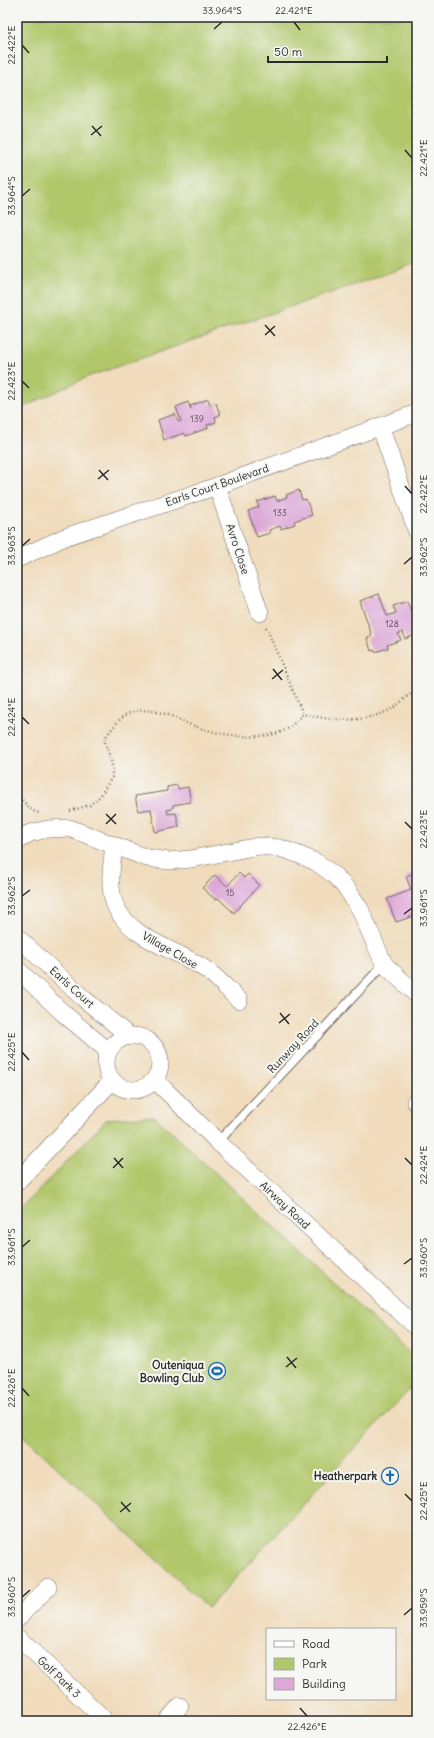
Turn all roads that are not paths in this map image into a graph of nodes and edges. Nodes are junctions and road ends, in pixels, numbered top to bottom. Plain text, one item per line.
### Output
1 (417, 413) edge
2 (380, 426) junction
3 (217, 486) junction
4 (417, 532) edge
5 (17, 559) edge
6 (260, 613) road end
7 (17, 841) edge
8 (114, 845) junction
9 (17, 937) edge
10 (384, 964) junction
11 (17, 969) edge
12 (417, 995) edge
13 (239, 1000) dead end
14 (129, 1036) junction
15 (108, 1051) junction
16 (155, 1080) junction
17 (112, 1081) junction
18 (218, 1142) junction
19 (17, 1182) edge
20 (417, 1328) edge
21 (48, 1587) dead end
22 (17, 1619) edge
23 (17, 1636) edge
24 (180, 1706) dead end
25 (102, 1720) edge
26 (167, 1721) edge

1 - 2 street, Earls Court Boulevard
2 - 3 street, Earls Court Boulevard
2 - 4 street
3 - 5 street, Earls Court Boulevard
3 - 6 street, Avro Close
7 - 8 street
8 - 10 street
8 - 13 street, Village Close
9 - 14 street, Earls Court
10 - 12 street
10 - 18 lane, Runway Road
11 - 15 street
14 - 15 street
14 - 16 street
15 - 17 street
16 - 17 street
16 - 18 street, Airway Road
17 - 19 street
18 - 20 street, Airway Road
21 - 22 street
23 - 25 street, Golf Park 3
24 - 26 street

